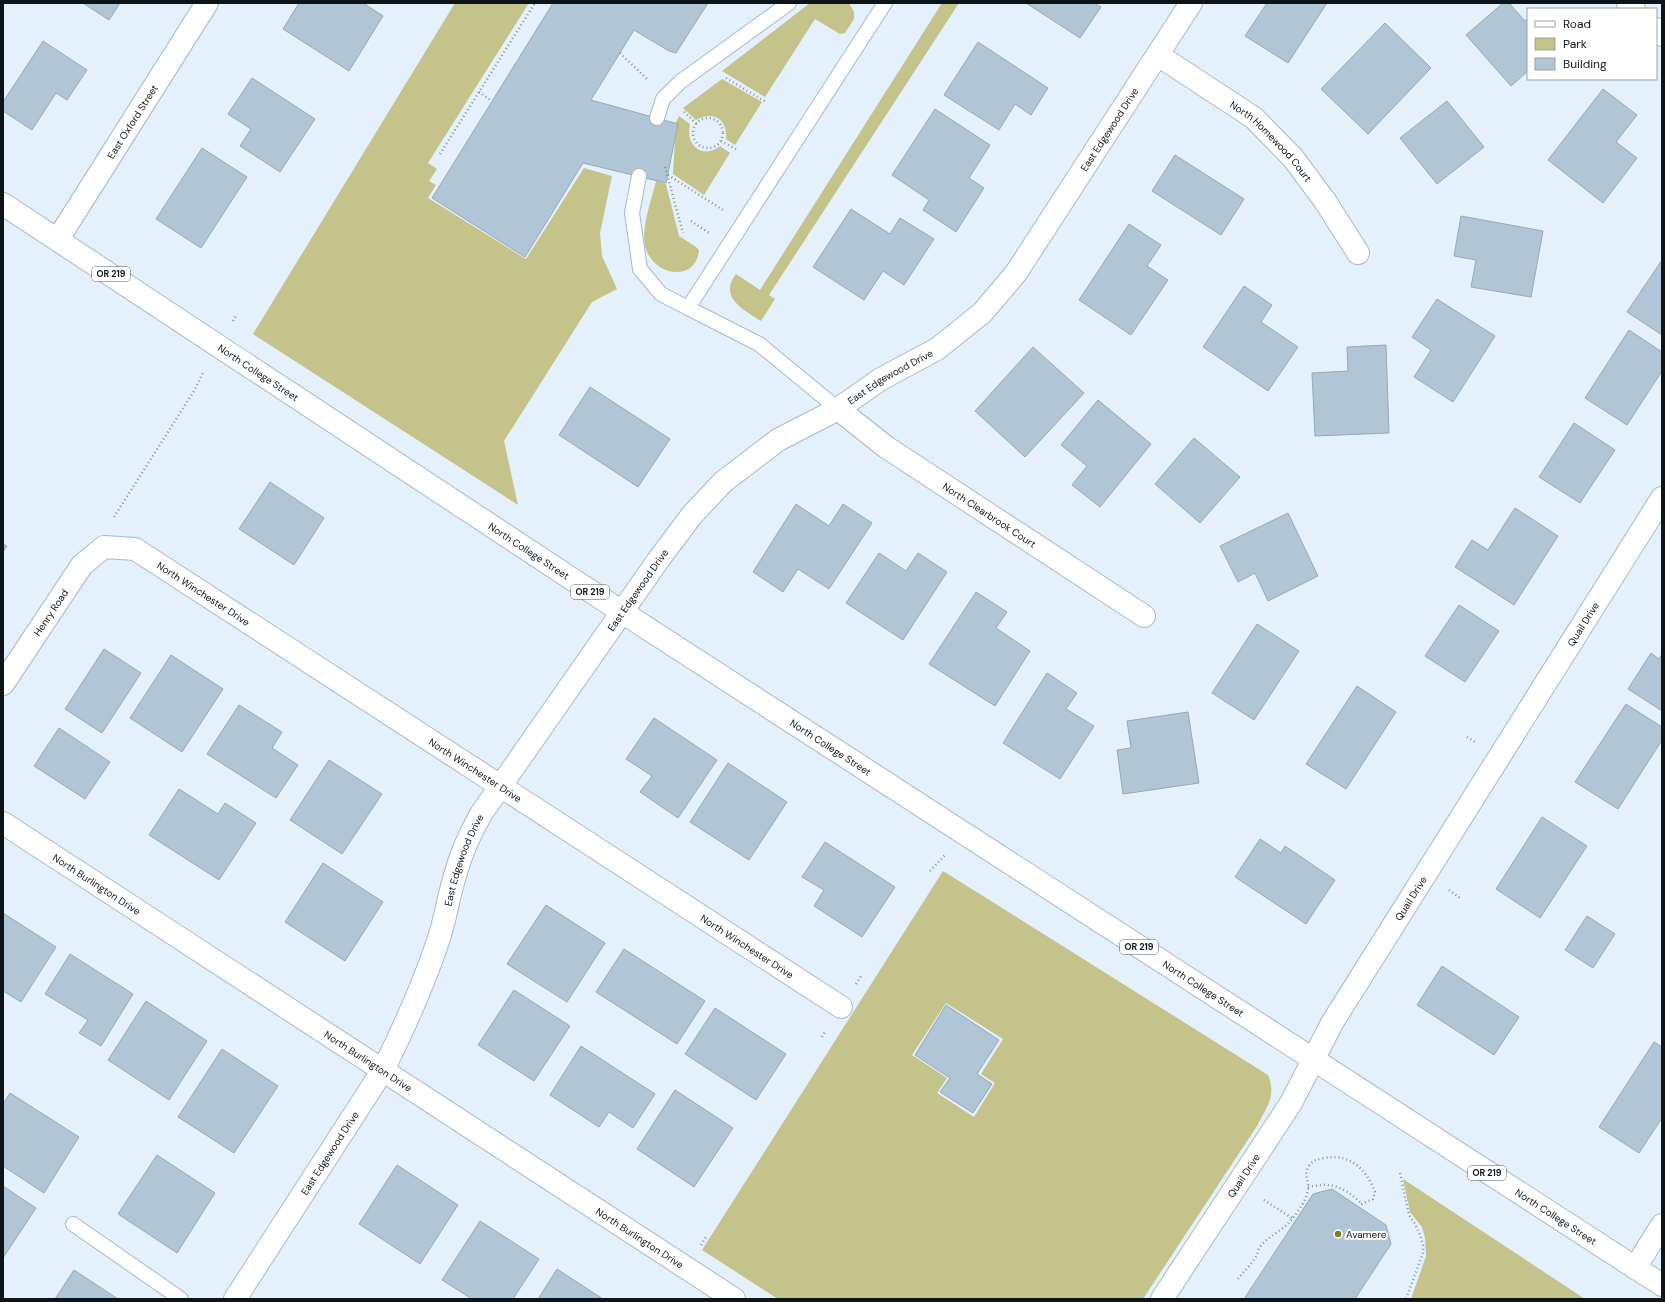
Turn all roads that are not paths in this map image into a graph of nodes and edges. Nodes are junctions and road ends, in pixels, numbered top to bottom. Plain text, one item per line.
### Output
1 (207, 3) edge
2 (789, 3) edge
3 (884, 3) edge
4 (1191, 3) edge
5 (1158, 55) junction
6 (657, 118) dead end
7 (639, 176) dead end
8 (3, 204) edge
9 (58, 239) junction
10 (1358, 253) dead end
11 (688, 308) junction
12 (838, 410) junction
13 (1662, 498) edge
14 (104, 547) joint
15 (622, 612) junction
16 (1144, 616) dead end
17 (3, 684) edge
18 (500, 786) junction
19 (3, 823) edge
20 (841, 1007) dead end
21 (1313, 1060) junction
22 (382, 1070) junction
23 (72, 1224) dead end
24 (1662, 1225) edge
25 (1635, 1268) junction
26 (1662, 1285) edge
27 (181, 1299) edge
28 (235, 1299) edge
29 (734, 1299) edge
30 (1162, 1299) edge

1 - 9 street, East Oxford Street
2 - 6 lane
3 - 11 lane
4 - 5 street, East Edgewood Drive
5 - 10 street, North Homewood Court
5 - 12 street, East Edgewood Drive
7 - 11 lane
8 - 9 street, North College Street / OR 219
9 - 15 street, North College Street / OR 219
11 - 12 lane
12 - 15 street, East Edgewood Drive
12 - 16 street, North Clearbrook Court
13 - 21 street, Quail Drive
14 - 17 street, Henry Road
14 - 18 street, North Winchester Drive
15 - 18 street, East Edgewood Drive
15 - 21 street, North College Street / OR 219
18 - 20 street, North Winchester Drive
18 - 22 street, East Edgewood Drive
19 - 22 street, North Burlington Drive
21 - 25 street, North College Street / OR 219
21 - 30 street, Quail Drive
22 - 28 street, East Edgewood Drive
22 - 29 street, North Burlington Drive
23 - 27 lane
24 - 25 street
25 - 26 street, North College Street / OR 219

